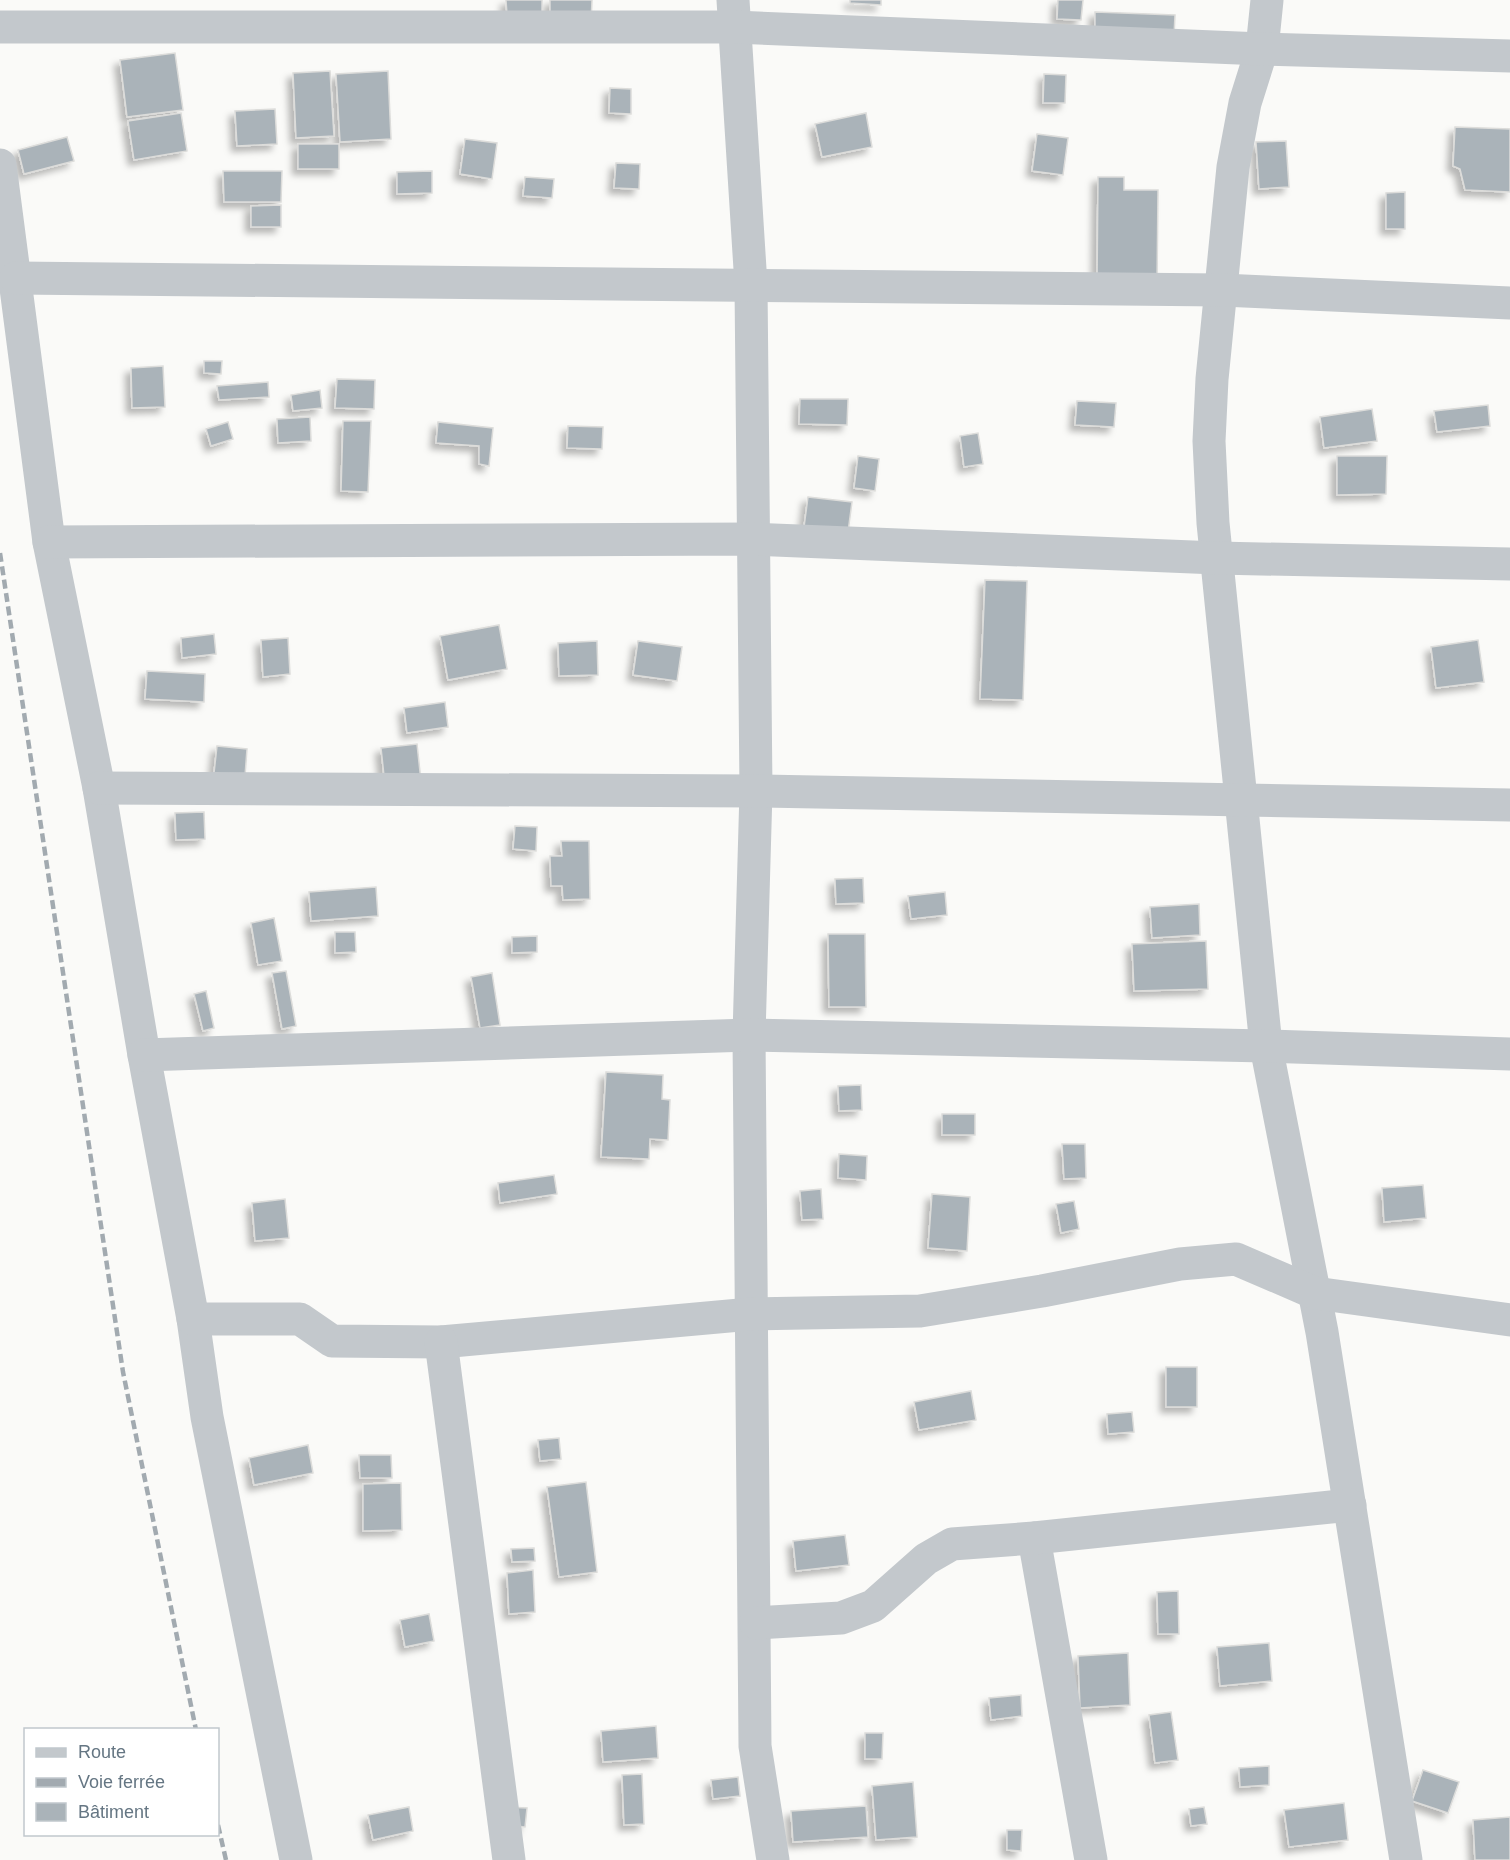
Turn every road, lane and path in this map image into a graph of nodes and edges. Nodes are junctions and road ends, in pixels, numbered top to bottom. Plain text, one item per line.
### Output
1 (1267, 0) edge
2 (734, 13) edge
3 (0, 27) edge
4 (1262, 49) junction
5 (1510, 56) edge
6 (0, 165) edge
7 (16, 278) junction
8 (751, 285) junction
9 (1222, 290) junction
10 (1510, 303) edge
11 (752, 540) junction
12 (49, 542) junction
13 (1217, 558) junction
14 (1510, 564) edge
15 (99, 788) junction
16 (756, 791) junction
17 (1242, 799) junction
18 (1510, 805) edge
19 (749, 1035) junction
20 (1266, 1046) junction
21 (144, 1054) junction
22 (1510, 1054) edge
23 (1315, 1293) junction
24 (751, 1314) junction
25 (193, 1319) junction
26 (1510, 1320) edge
27 (441, 1342) junction
28 (1350, 1505) junction
29 (1034, 1538) junction
30 (756, 1623) junction
31 (296, 1860) edge
32 (509, 1860) edge
33 (773, 1860) edge
34 (1091, 1860) edge
35 (1406, 1860) edge

1 - 4 street
2 - 3 street
2 - 4 street
2 - 8 street
4 - 5 street
4 - 9 street
6 - 7 street
7 - 8 street
7 - 12 street
8 - 9 street
8 - 11 street
9 - 10 street
9 - 13 street
11 - 12 street
11 - 13 street
11 - 16 street
12 - 15 street
13 - 14 street
13 - 17 street
15 - 16 street
15 - 21 street
16 - 17 street
16 - 19 street
17 - 18 street
17 - 20 street
19 - 20 street
19 - 21 street
19 - 24 street
20 - 22 street
20 - 23 street
21 - 25 street
23 - 24 street
23 - 26 street
23 - 28 street
24 - 27 street
24 - 30 street
25 - 27 street
25 - 31 street
27 - 32 street
28 - 29 street
28 - 35 street
29 - 30 street
29 - 34 street
30 - 33 street

